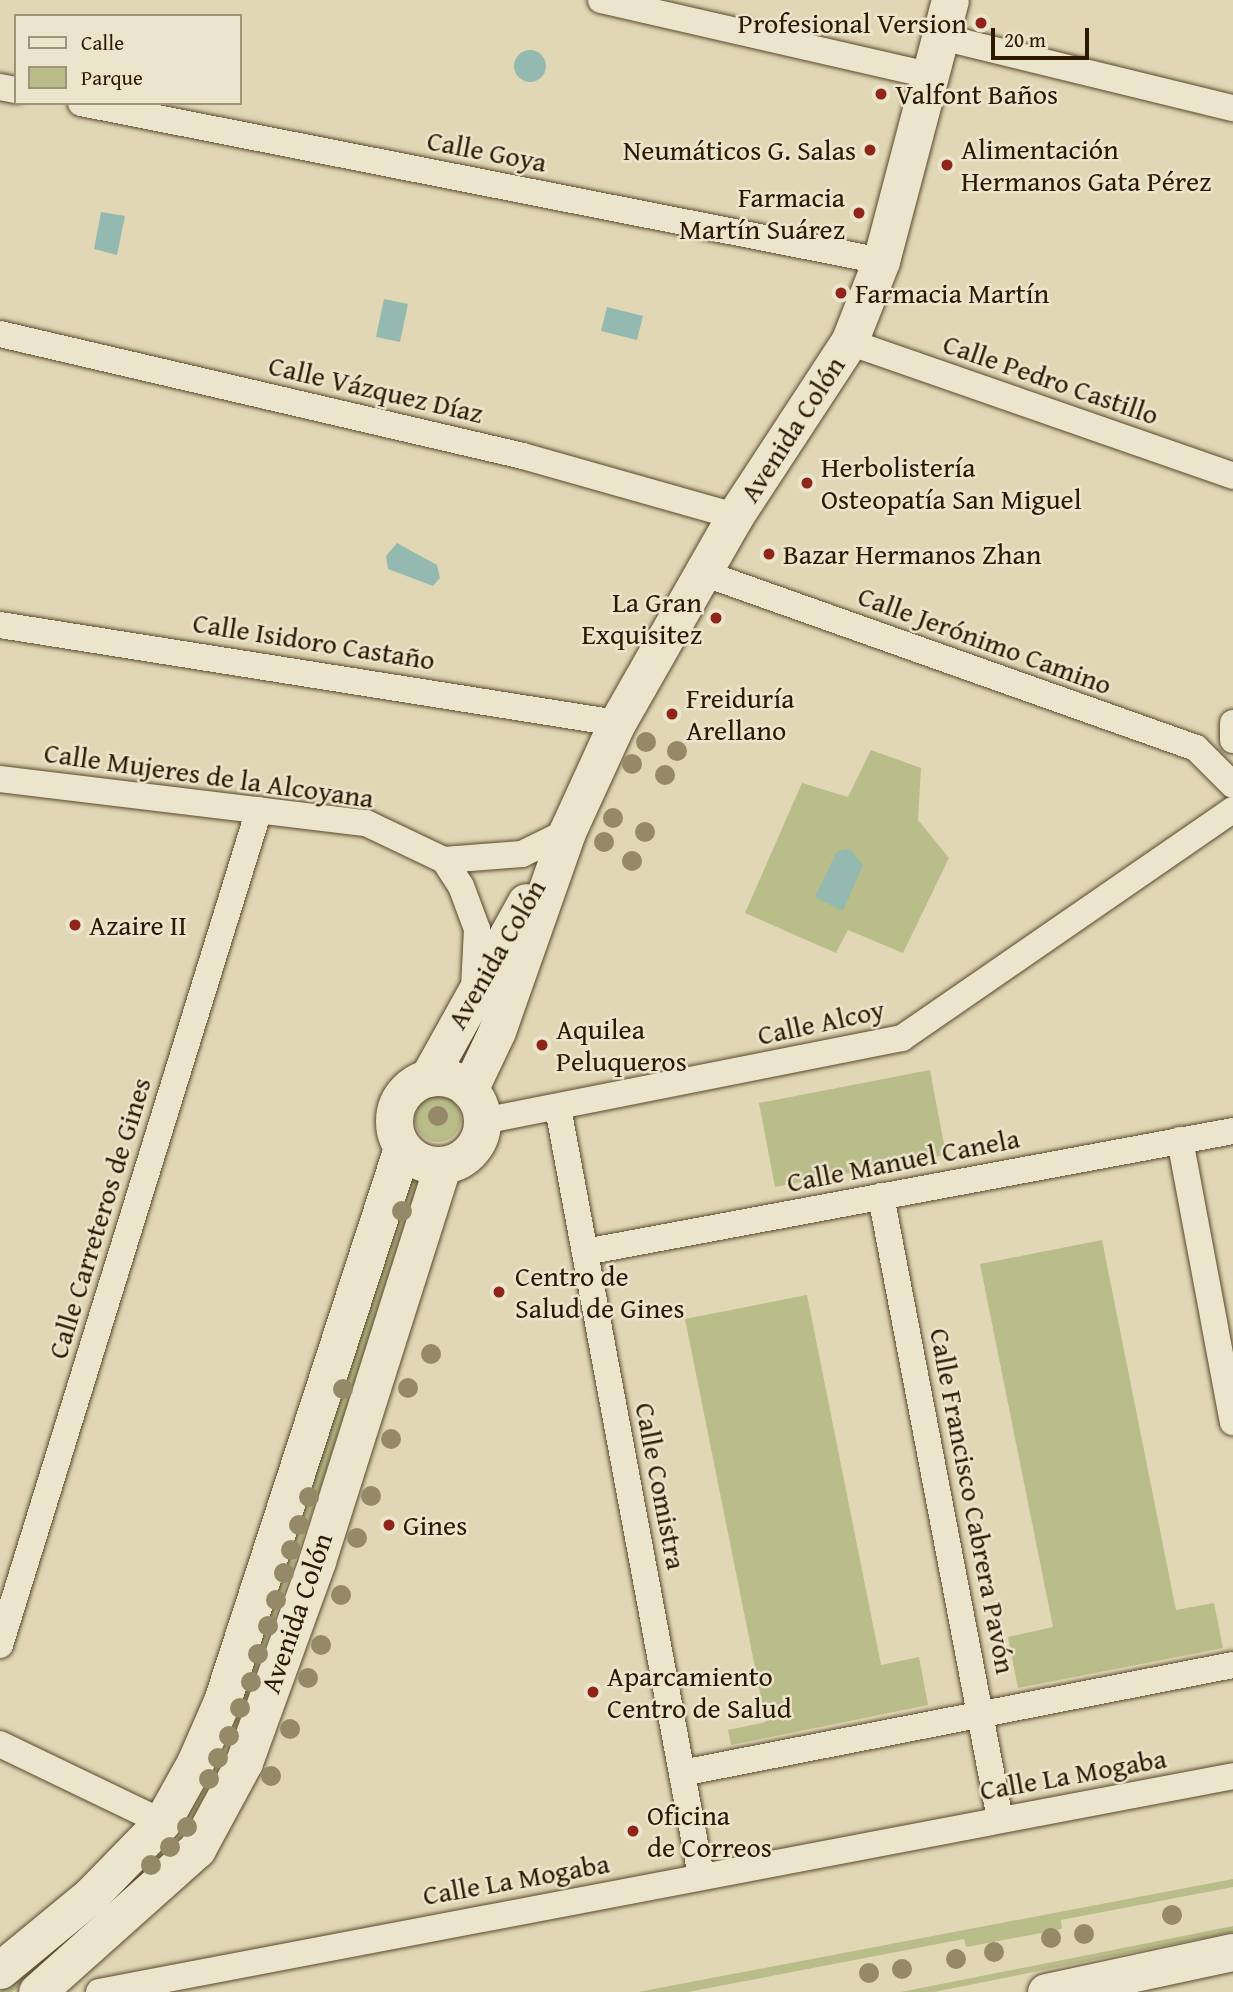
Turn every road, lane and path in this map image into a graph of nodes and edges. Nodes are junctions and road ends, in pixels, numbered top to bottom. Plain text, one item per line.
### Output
1 (601, 0) edge
2 (950, 0) edge
3 (937, 36) junction
4 (928, 75) junction
5 (91, 105) edge
6 (1233, 108) edge
7 (881, 261) junction
8 (0, 334) edge
9 (849, 342) junction
10 (1233, 476) edge
11 (735, 516) junction
12 (703, 573) junction
13 (0, 625) edge
14 (617, 723) junction
15 (1233, 723) edge
16 (1233, 740) edge
17 (0, 779) edge
18 (1233, 785) edge
19 (259, 810) junction
20 (1233, 810) edge
21 (567, 832) junction
22 (444, 860) junction
23 (474, 989) junction
24 (428, 1078) junction
25 (476, 1105) junction
26 (558, 1108) junction
27 (1233, 1131) edge
28 (1180, 1140) junction
29 (402, 1148) junction
30 (442, 1166) junction
31 (881, 1196) junction
32 (585, 1252) junction
33 (1233, 1422) edge
34 (0, 1645) edge
35 (1233, 1665) edge
36 (982, 1711) junction
37 (0, 1744) edge
38 (682, 1773) junction
39 (1233, 1776) edge
40 (1000, 1819) junction
41 (162, 1822) junction
42 (701, 1876) junction
43 (1233, 1952) edge
44 (0, 1970) edge
45 (37, 1992) edge
46 (99, 1992) edge
47 (1046, 1992) edge

1 - 4 street
2 - 3 main road, Avenida Colón
3 - 4 main road, Avenida Colón
3 - 6 street
4 - 7 main road, Avenida Colón
5 - 7 street, Calle Goya
7 - 9 main road, Avenida Colón
8 - 11 street, Calle Vázquez Díaz
9 - 10 street, Calle Pedro Castillo
9 - 11 main road, Avenida Colón
11 - 12 main road, Avenida Colón
12 - 14 main road, Avenida Colón
12 - 18 street, Calle Jerónimo Camino
13 - 14 street, Calle Isidoro Castaño
14 - 21 main road, Avenida Colón
15 - 16 street
17 - 19 street, Calle Mujeres de la Alcoyana
19 - 22 street, Calle Mujeres de la Alcoyana
19 - 34 street, Calle Carreteros de Gines
20 - 26 street, Calle Alcoy
21 - 22 street, Calle Mujeres de la Alcoyana
21 - 23 main road, Avenida Colón
21 - 25 main road, Avenida Colón
22 - 23 street
23 - 24 main road, Avenida Colón
24 - 25 main road
24 - 29 main road
25 - 26 street, Calle Alcoy
25 - 30 main road
26 - 32 street, Calle Comistra
27 - 28 street, Calle Manuel Canela
28 - 31 street, Calle Manuel Canela
28 - 33 street
29 - 30 main road
29 - 41 main road, Avenida Colón
30 - 45 main road, Avenida Colón
31 - 32 street, Calle Manuel Canela
31 - 36 street, Calle Francisco Cabrera Pavón
32 - 38 street, Calle Comistra
35 - 36 street
36 - 38 street
36 - 40 street, Calle Francisco Cabrera Pavón
37 - 41 street
38 - 42 street, Calle Comistra
39 - 40 street, Calle La Mogaba
40 - 42 street, Calle La Mogaba
41 - 44 main road, Avenida Colón
42 - 46 street, Calle La Mogaba
43 - 47 main road

